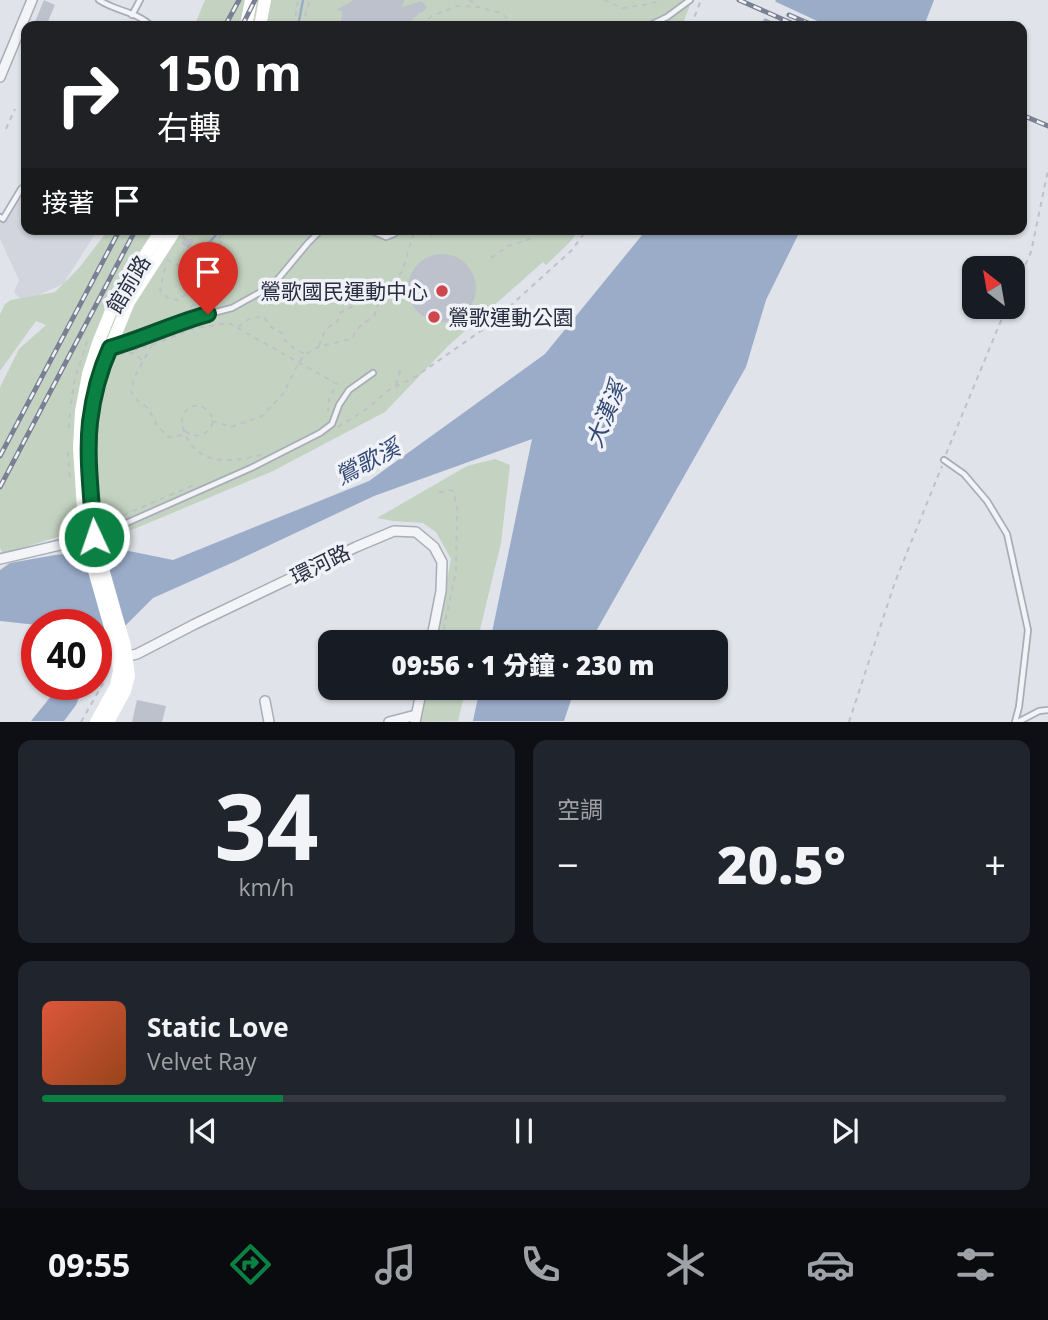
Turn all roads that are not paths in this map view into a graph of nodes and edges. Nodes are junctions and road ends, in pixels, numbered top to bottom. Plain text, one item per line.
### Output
1 (32, 0) edge
2 (99, 0) edge
3 (139, 0) edge
4 (251, 0) edge
5 (265, 0) edge
6 (690, 0) edge
7 (132, 15) junction
8 (23, 21) edge
9 (146, 21) edge
10 (247, 21) edge
11 (261, 21) edge
12 (659, 21) edge
13 (21, 26) edge
14 (0, 77) edge
15 (21, 189) edge
16 (0, 218) edge
17 (158, 235) edge
18 (177, 235) tunnel mouth
19 (316, 235) edge
20 (110, 348) junction
21 (373, 373) dead end
22 (944, 460) road end
23 (91, 542) junction
24 (0, 559) edge
25 (433, 630) edge
26 (121, 652) junction
27 (420, 700) edge
28 (265, 701) dead end
29 (1048, 710) edge
30 (416, 718) edge
31 (96, 722) edge
32 (108, 722) edge
33 (269, 722) edge
34 (389, 722) edge
35 (1016, 722) edge

1 - 8 street
2 - 7 lane
3 - 7 lane
4 - 10 street
5 - 11 street
6 - 12 lane
7 - 9 lane
13 - 14 street
15 - 16 lane
17 - 23 street, 館前路
18 - 20 street, 館前路
19 - 20 lane
20 - 23 street, 館前路
21 - 23 lane
22 - 35 lane
23 - 24 street
23 - 26 street
25 - 26 street, 環河路
26 - 31 street
26 - 32 street
27 - 30 street
28 - 33 street
29 - 35 lane
30 - 34 street

